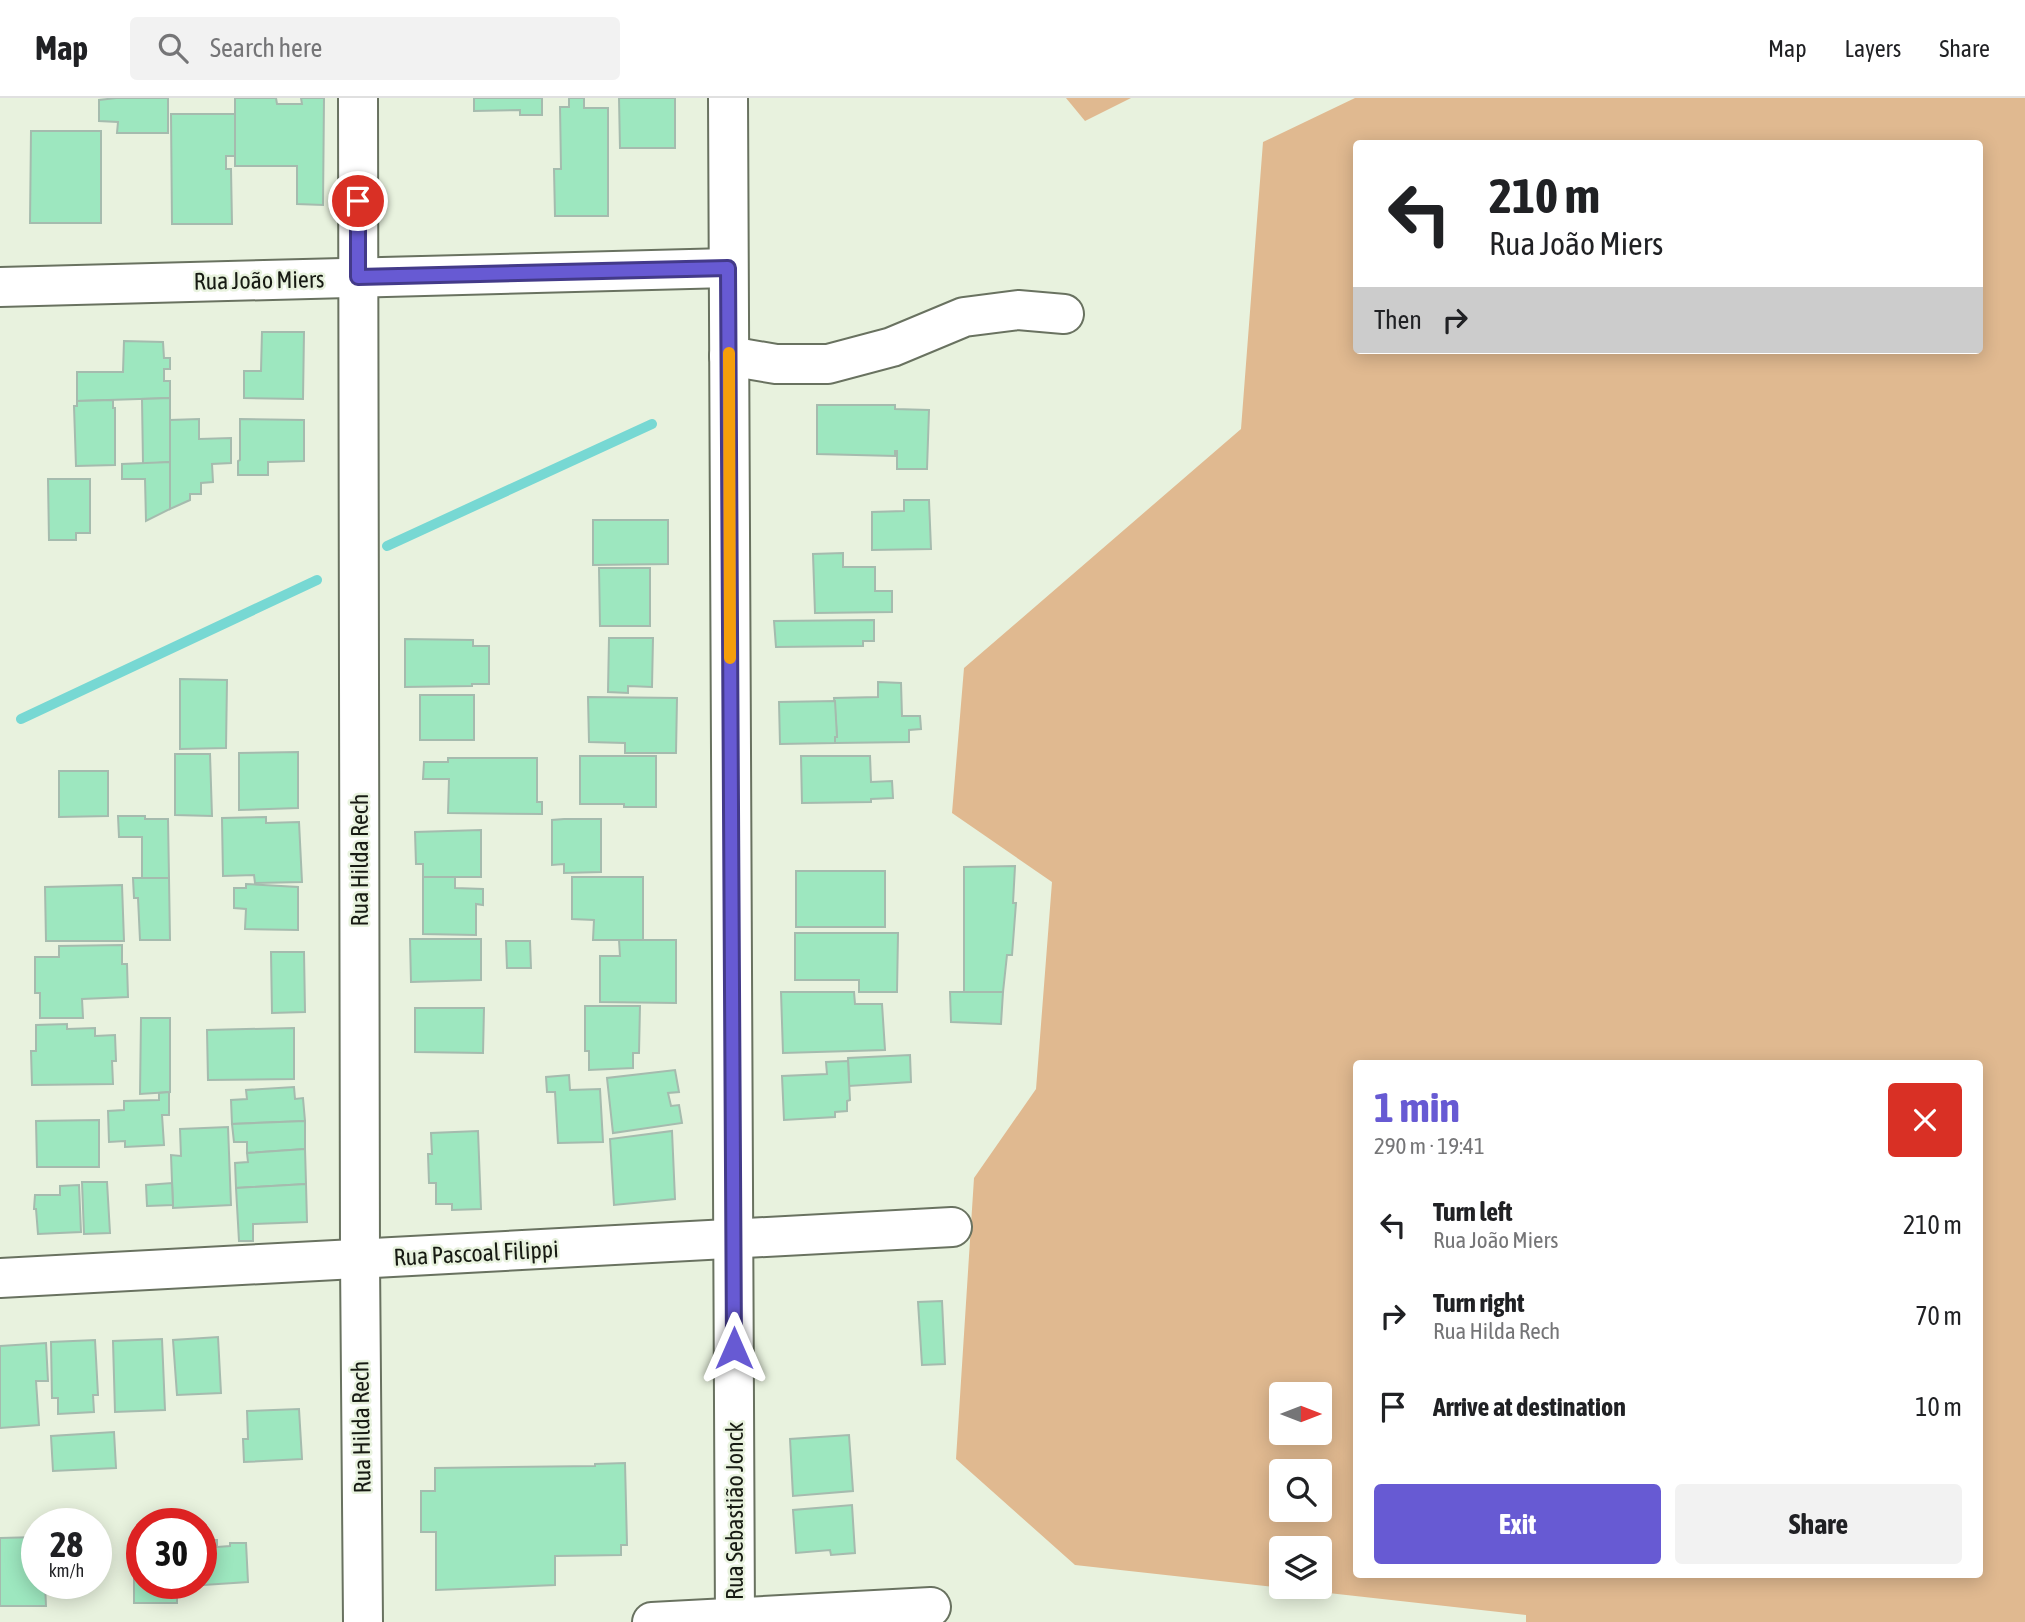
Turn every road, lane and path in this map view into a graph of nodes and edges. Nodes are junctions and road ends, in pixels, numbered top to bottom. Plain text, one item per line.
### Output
1 (358, 98) edge
2 (729, 98) edge
3 (728, 268) junction
4 (358, 277) junction
5 (0, 287) edge
6 (1064, 314) dead end
7 (729, 356) junction
8 (952, 1227) dead end
9 (733, 1239) junction
10 (360, 1259) junction
11 (0, 1279) edge
12 (931, 1607) dead end
13 (734, 1620) edge
14 (363, 1622) edge
15 (652, 1622) edge

1 - 4 street, Rua Hilda Rech
2 - 3 street, Rua Sebastião Jonck
3 - 4 street, Rua João Miers
3 - 7 street, Rua Sebastião Jonck
4 - 5 street, Rua João Miers
4 - 10 street, Rua Hilda Rech
6 - 7 street
7 - 9 street, Rua Sebastião Jonck
8 - 9 street, Rua Pascoal Filippi
9 - 10 street, Rua Pascoal Filippi
9 - 13 street, Rua Sebastião Jonck
10 - 11 street, Rua Pascoal Filippi
10 - 14 street, Rua Hilda Rech
12 - 13 street
13 - 15 street

